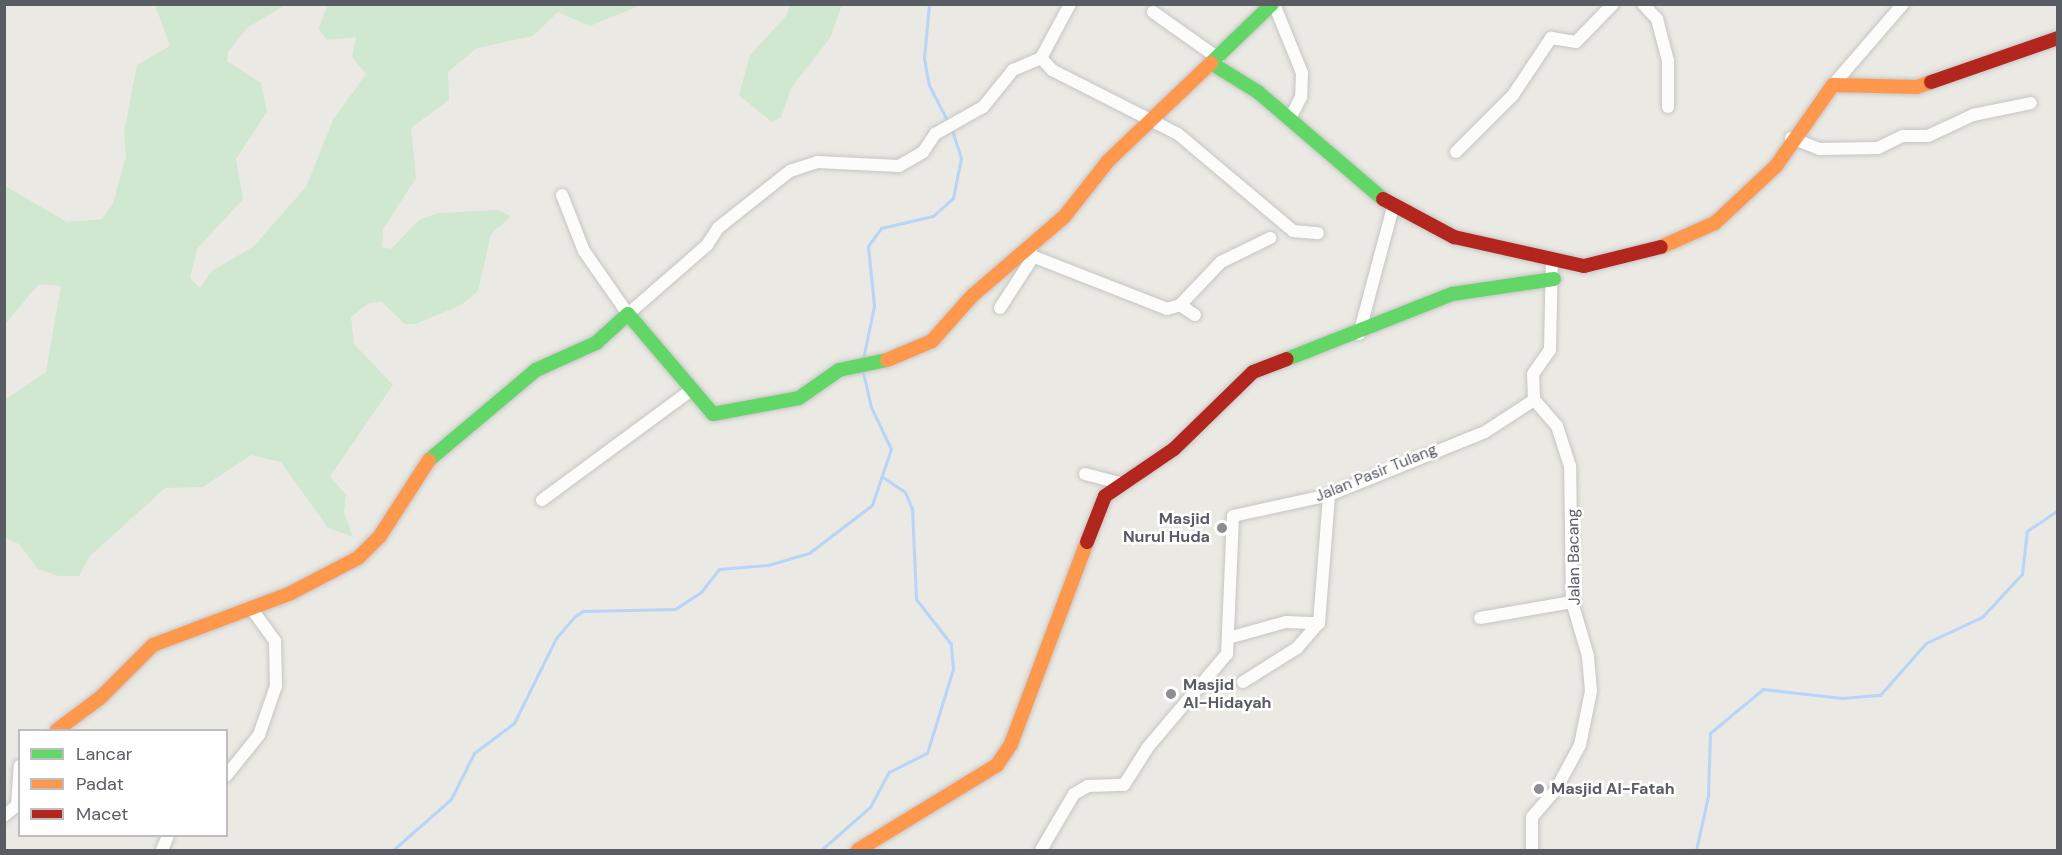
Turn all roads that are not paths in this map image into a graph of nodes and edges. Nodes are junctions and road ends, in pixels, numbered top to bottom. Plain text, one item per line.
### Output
1 (1070, 4) edge
2 (1613, 4) edge
3 (1643, 4) edge
4 (1903, 4) edge
5 (1269, 5) edge
6 (1153, 12) dead end
7 (2058, 38) edge
8 (1041, 58) junction
9 (1215, 60) junction
10 (1833, 85) junction
11 (2031, 103) dead end
12 (1668, 107) dead end
13 (1152, 119) junction
14 (1290, 119) junction
15 (1791, 138) junction
16 (1456, 152) dead end
17 (562, 195) dead end
18 (1393, 207) junction
19 (1318, 233) dead end
20 (1270, 238) dead end
21 (1031, 249) junction
22 (1552, 258) junction
23 (1554, 279) junction
24 (1180, 304) junction
25 (1000, 308) dead end
26 (628, 314) junction
27 (1194, 315) dead end
28 (1359, 334) junction
29 (690, 391) junction
30 (1534, 400) junction
31 (1084, 474) dead end
32 (1124, 484) junction
33 (1329, 495) junction
34 (542, 500) dead end
35 (1572, 602) junction
36 (252, 609) junction
37 (1480, 618) dead end
38 (1319, 623) junction
39 (1228, 638) junction
40 (1243, 682) dead end
41 (58, 729) edge
42 (228, 774) edge
43 (18, 792) edge
44 (4, 816) edge
45 (858, 850) edge
46 (1041, 850) edge
47 (1532, 850) edge

1 - 8 street
2 - 16 street
3 - 12 street
4 - 10 street
5 - 9 street
5 - 14 street
6 - 9 street
7 - 10 street
8 - 13 street
8 - 26 street
9 - 13 street
9 - 14 street
10 - 15 street
11 - 15 street
13 - 19 street
13 - 21 street
14 - 18 street
15 - 22 street
17 - 26 street
18 - 22 street
18 - 28 street
20 - 24 street
21 - 24 street
21 - 25 street
21 - 29 street
22 - 23 street
23 - 28 street
23 - 30 street
24 - 27 street
26 - 29 street
26 - 36 street
28 - 32 street
29 - 34 street
30 - 33 street, Jalan Pasir Tulang
30 - 35 street, Jalan Bacang
31 - 32 street
32 - 45 street
33 - 38 street
33 - 39 street, Jalan Pasir Tulang
35 - 37 street
35 - 47 street, Jalan Bacang
36 - 41 street
36 - 42 street
38 - 39 street
38 - 40 street
39 - 46 street, Jalan Pasir Tulang
43 - 44 street

